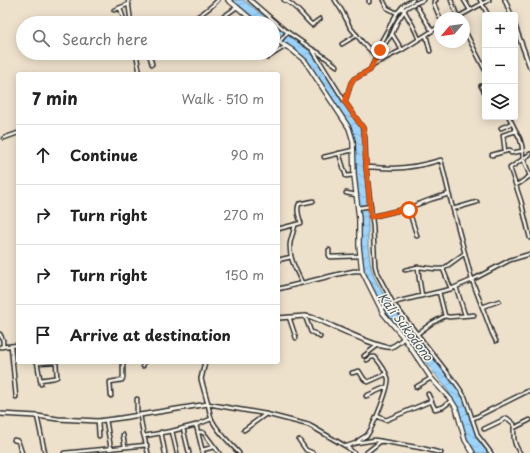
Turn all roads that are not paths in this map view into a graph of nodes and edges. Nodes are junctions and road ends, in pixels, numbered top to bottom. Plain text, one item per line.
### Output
1 (128, 0) edge
2 (218, 0) edge
3 (228, 0) edge
4 (250, 0) edge
5 (284, 0) edge
6 (335, 0) edge
7 (383, 0) edge
8 (413, 0) edge
9 (423, 0) edge
10 (436, 0) edge
11 (450, 0) edge
12 (464, 0) edge
13 (480, 0) edge
14 (489, 0) edge
15 (505, 0) edge
16 (409, 1) edge
17 (129, 4) junction
18 (482, 4) junction
19 (238, 7) junction
20 (417, 7) dead end
21 (120, 8) junction
22 (403, 9) junction
23 (114, 10) dead end
24 (470, 10) junction
25 (437, 12) edge
26 (455, 12) edge
27 (467, 12) edge
28 (486, 12) edge
29 (510, 12) edge
30 (396, 13) junction
31 (123, 16) edge
32 (130, 16) edge
33 (198, 16) edge
34 (225, 16) edge
35 (248, 16) edge
36 (269, 16) edge
37 (320, 19) dead end
38 (280, 25) edge
39 (432, 31) joint
40 (288, 32) junction
41 (392, 34) junction
42 (518, 34) edge
43 (357, 35) junction
44 (426, 35) junction
45 (419, 39) junction
46 (280, 41) joint
47 (470, 41) edge
48 (342, 44) dead end
49 (287, 46) junction
50 (312, 49) junction
51 (280, 50) edge
52 (402, 50) junction
53 (430, 51) dead end
54 (137, 60) edge
55 (151, 60) edge
56 (152, 64) dead end
57 (373, 64) junction
58 (482, 64) edge
59 (337, 66) dead end
60 (530, 67) edge
61 (140, 72) edge
62 (344, 100) junction
63 (510, 120) edge
64 (512, 123) junction
65 (501, 128) dead end
66 (516, 130) junction
67 (16, 134) edge
68 (4, 138) dead end
69 (353, 150) junction
70 (505, 151) junction
71 (522, 151) junction
72 (339, 153) junction
73 (529, 154) edge
74 (492, 155) dead end
75 (324, 157) dead end
76 (523, 158) junction
77 (530, 158) edge
78 (366, 167) junction
79 (354, 175) junction
80 (530, 176) edge
81 (516, 185) junction
82 (346, 193) dead end
83 (356, 194) junction
84 (449, 194) junction
85 (313, 201) dead end
86 (477, 202) dead end
87 (369, 207) junction
88 (358, 208) junction
89 (408, 208) junction
90 (453, 209) junction
91 (371, 217) junction
92 (295, 225) junction
93 (280, 229) edge
94 (417, 236) dead end
95 (530, 238) edge
96 (328, 250) dead end
97 (465, 253) junction
98 (530, 254) edge
99 (360, 256) junction
100 (291, 257) junction
101 (280, 260) edge
102 (418, 267) junction
103 (443, 269) junction
104 (405, 270) dead end
105 (362, 271) junction
106 (472, 280) junction
107 (302, 283) junction
108 (280, 288) edge
109 (456, 288) junction
110 (451, 289) junction
111 (439, 292) junction
112 (422, 296) junction
113 (499, 300) dead end
114 (392, 304) junction
115 (482, 307) junction
116 (381, 308) junction
117 (474, 315) dead end
118 (305, 316) junction
119 (445, 316) junction
120 (465, 316) junction
121 (289, 317) junction
122 (280, 318) edge
123 (0, 334) edge
124 (417, 334) junction
125 (320, 337) dead end
126 (296, 338) dead end
127 (404, 338) junction
128 (496, 341) dead end
129 (16, 345) edge
130 (378, 345) junction
131 (11, 346) junction
132 (2, 347) edge
133 (364, 356) dead end
134 (367, 360) dead end
135 (38, 364) edge
136 (55, 364) edge
137 (123, 364) edge
138 (205, 364) edge
139 (352, 373) dead end
140 (386, 374) junction
141 (431, 378) junction
142 (387, 387) junction
143 (416, 387) dead end
144 (530, 390) edge
145 (428, 394) dead end
146 (111, 396) dead end
147 (366, 396) dead end
148 (16, 397) dead end
149 (137, 399) dead end
150 (452, 400) junction
151 (431, 401) junction
152 (208, 404) junction
153 (0, 414) edge
154 (266, 414) junction
155 (138, 415) junction
156 (37, 416) junction
157 (377, 416) junction
158 (211, 418) junction
159 (472, 418) junction
160 (106, 420) junction
161 (530, 420) edge
162 (98, 421) junction
163 (196, 425) junction
164 (183, 428) junction
165 (514, 428) junction
166 (484, 429) dead end
167 (244, 430) dead end
168 (172, 431) junction
169 (161, 432) junction
170 (198, 432) junction
171 (368, 433) junction
172 (123, 435) dead end
173 (99, 436) dead end
174 (144, 436) junction
175 (14, 440) dead end
176 (299, 440) dead end
177 (375, 440) junction
178 (381, 441) junction
179 (356, 443) junction
180 (147, 445) junction
181 (347, 446) junction
182 (125, 447) junction
183 (214, 447) junction
184 (111, 449) junction
185 (202, 452) edge
186 (434, 452) edge
187 (22, 453) edge
188 (45, 453) edge
189 (64, 453) edge
190 (148, 453) edge
191 (165, 453) edge
192 (177, 453) edge
193 (189, 453) edge
194 (219, 453) edge
195 (239, 453) edge
196 (313, 453) edge
197 (354, 453) edge
198 (366, 453) edge
199 (441, 453) edge
200 (473, 453) edge
201 (491, 453) edge
202 (520, 453) edge

1 - 17 street
2 - 33 street
3 - 19 main road
4 - 36 street
5 - 37 street
6 - 43 street
7 - 30 street
8 - 16 street
9 - 22 street
10 - 25 street
11 - 26 street
12 - 24 street
13 - 18 street
14 - 18 street
15 - 29 street
16 - 22 street
17 - 21 street
17 - 32 street
18 - 24 street
18 - 28 street
19 - 34 street
19 - 35 main road
20 - 39 street
21 - 23 street
21 - 31 street
22 - 30 street
22 - 41 street
22 - 45 street
24 - 27 street
30 - 43 street
38 - 40 street
39 - 44 street
40 - 46 street
40 - 50 street
41 - 52 street
41 - 57 street
42 - 60 street
43 - 48 street
44 - 45 street
44 - 53 street
45 - 52 street
46 - 49 main road
47 - 58 street
49 - 51 street
49 - 69 main road
50 - 59 street
50 - 62 street
52 - 57 street
54 - 61 street
55 - 56 street
57 - 62 street
62 - 78 street
63 - 64 street
64 - 65 street
64 - 66 street
66 - 70 street
66 - 71 street
67 - 68 street
69 - 72 street
69 - 79 main road
70 - 71 street
70 - 74 street
71 - 76 street
72 - 75 street
72 - 79 street
73 - 76 street
73 - 77 street
76 - 80 street
76 - 81 street
78 - 84 street
78 - 87 street
79 - 83 main road
80 - 81 street
81 - 95 street
82 - 83 street
83 - 88 main road
84 - 89 street
84 - 90 street
85 - 92 street
86 - 90 street
87 - 88 street
87 - 91 street
88 - 99 main road
89 - 91 street
89 - 94 street
90 - 97 street
91 - 114 street
92 - 93 street
92 - 100 street
96 - 99 street
97 - 103 street
97 - 106 street
98 - 106 street
99 - 105 main road
100 - 101 street
100 - 107 street
102 - 103 street
102 - 104 street
102 - 112 street
103 - 110 street
105 - 107 street
105 - 116 main road
106 - 109 street
106 - 115 street
107 - 108 street
109 - 110 street
109 - 120 street
110 - 111 street
111 - 112 street
111 - 119 street
112 - 114 street
113 - 115 street
114 - 116 street
114 - 124 street
115 - 128 street
116 - 127 main road
117 - 120 street
118 - 121 street
118 - 125 street
118 - 130 street
119 - 120 street
119 - 124 street
121 - 122 street
121 - 126 street
123 - 132 street
124 - 159 street
127 - 130 street
127 - 141 main road
129 - 131 street
130 - 133 street
131 - 132 street
131 - 148 street
134 - 140 street
135 - 136 street
137 - 146 street
138 - 152 street
139 - 140 street
140 - 142 street
141 - 143 street
141 - 150 main road
142 - 147 street
142 - 157 street
144 - 159 street
145 - 151 street
149 - 155 street
150 - 151 street
150 - 200 main road
151 - 157 street
152 - 154 street
152 - 155 street
152 - 158 street
153 - 156 street
154 - 167 street
154 - 181 street
155 - 160 street
155 - 174 street
156 - 162 street
156 - 188 street
157 - 171 street
158 - 163 street
158 - 195 street
159 - 201 street
160 - 162 street
160 - 184 street
161 - 165 street
162 - 173 street
163 - 164 street
163 - 170 street
164 - 168 street
164 - 193 street
165 - 166 street
165 - 202 street
168 - 169 street
168 - 192 street
169 - 174 street
169 - 191 street
170 - 183 street
170 - 185 street
171 - 177 street
171 - 179 street
172 - 182 street
174 - 180 street
175 - 187 street
176 - 196 street
177 - 178 street
177 - 179 street
178 - 186 street
178 - 198 street
179 - 181 street
180 - 182 street
180 - 190 street
181 - 197 street
182 - 184 street
183 - 185 street
183 - 194 street
184 - 189 street
186 - 199 street

